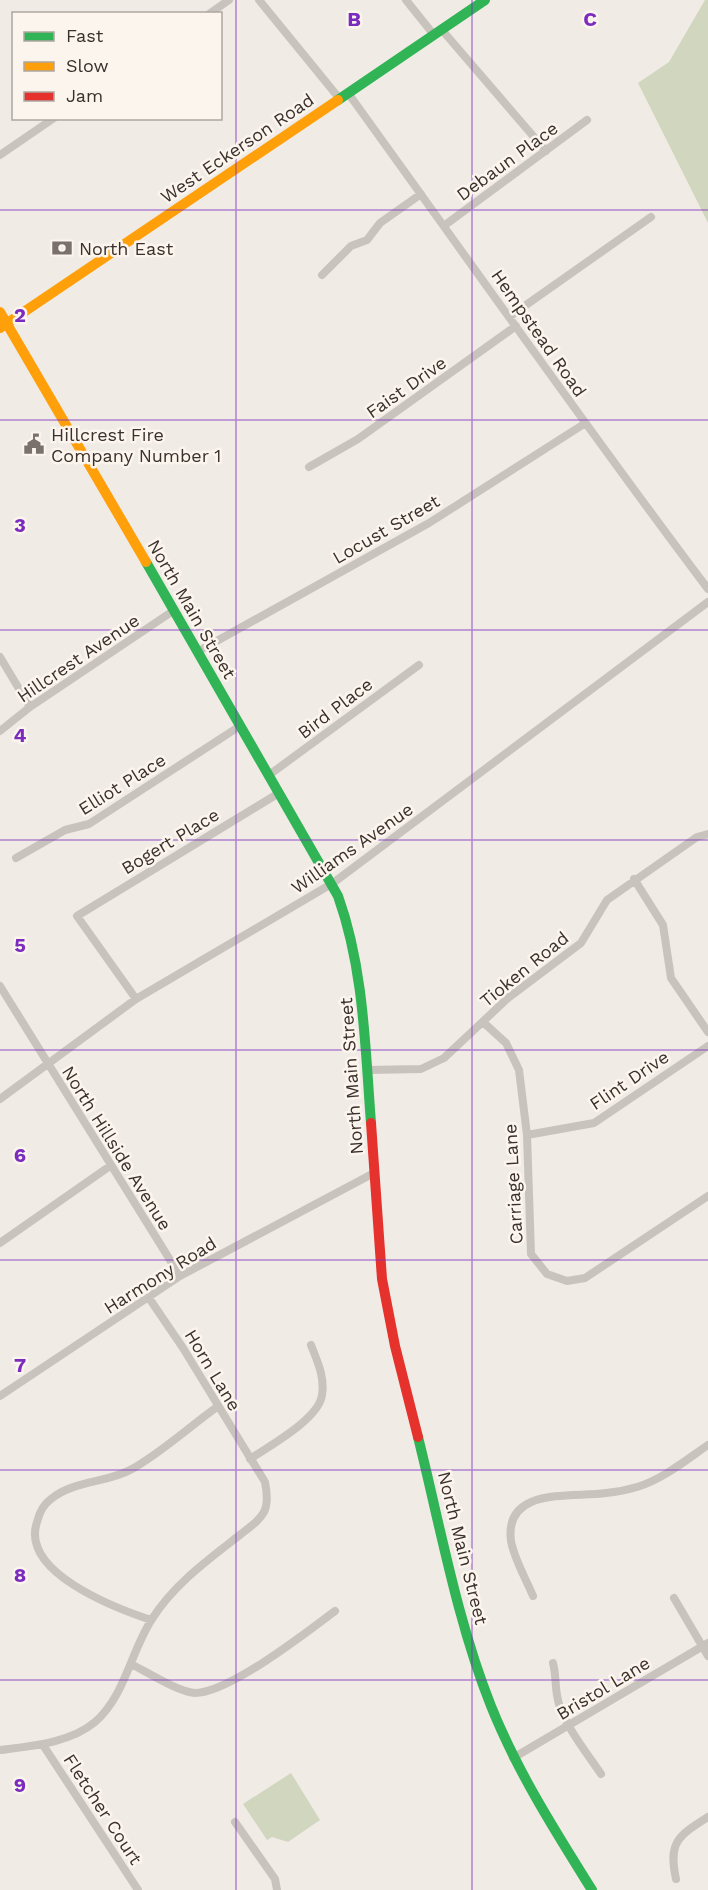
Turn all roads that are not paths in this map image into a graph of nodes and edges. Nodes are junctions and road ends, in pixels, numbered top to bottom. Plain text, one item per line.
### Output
1 (229, 0) edge
2 (259, 0) edge
3 (406, 0) edge
4 (485, 0) edge
5 (212, 12) edge
6 (438, 33) junction
7 (344, 96) junction
8 (51, 120) edge
9 (587, 120) dead end
10 (546, 152) junction
11 (0, 156) edge
12 (421, 194) junction
13 (651, 218) dead end
14 (445, 225) junction
15 (322, 275) dead end
16 (0, 312) edge
17 (509, 316) junction
18 (4, 326) edge
19 (516, 326) junction
20 (584, 424) junction
21 (309, 467) dead end
22 (708, 589) edge
23 (708, 602) edge
24 (173, 611) junction
25 (197, 652) junction
26 (0, 657) edge
27 (419, 665) dead end
28 (30, 707) junction
29 (240, 726) junction
30 (0, 731) edge
31 (269, 776) junction
32 (279, 792) junction
33 (708, 834) edge
34 (16, 858) dead end
35 (634, 879) junction
36 (333, 883) junction
37 (0, 986) edge
38 (136, 999) junction
39 (483, 1022) junction
40 (708, 1032) edge
41 (708, 1046) edge
42 (48, 1066) junction
43 (368, 1070) junction
44 (0, 1099) edge
45 (527, 1135) junction
46 (110, 1166) junction
47 (374, 1173) junction
48 (708, 1196) edge
49 (0, 1243) edge
50 (180, 1276) junction
51 (149, 1298) junction
52 (310, 1345) dead end
53 (0, 1396) edge
54 (217, 1407) junction
55 (708, 1446) edge
56 (250, 1459) junction
57 (533, 1596) dead end
58 (674, 1598) dead end
59 (335, 1611) dead end
60 (151, 1620) junction
61 (705, 1645) edge
62 (708, 1656) edge
63 (553, 1663) dead end
64 (131, 1664) junction
65 (569, 1726) junction
66 (43, 1745) junction
67 (0, 1750) edge
68 (513, 1758) junction
69 (601, 1774) dead end
70 (708, 1817) edge
71 (235, 1822) dead end
72 (676, 1879) dead end
73 (138, 1890) edge
74 (277, 1890) edge
75 (592, 1890) edge

1 - 5 street
2 - 7 street, Hempstead Road
3 - 6 street
4 - 6 main road, West Eckerson Road
6 - 7 main road, West Eckerson Road
6 - 10 street
7 - 12 street, Hempstead Road
7 - 18 main road, West Eckerson Road
8 - 11 street
9 - 10 street, Debaun Place
10 - 14 street, Debaun Place
12 - 14 street, Hempstead Road
12 - 15 street
13 - 17 street
14 - 17 street, Hempstead Road
16 - 18 main road, North Main Street
17 - 19 street, Hempstead Road
18 - 24 main road, North Main Street
19 - 20 street, Hempstead Road
19 - 21 street, Faist Drive
20 - 22 street, Hempstead Road
20 - 25 street, Locust Street
23 - 36 street, Williams Avenue
24 - 25 main road, North Main Street
24 - 28 street, Hillcrest Avenue
25 - 29 main road, North Main Street
26 - 28 street
27 - 31 street, Bird Place
28 - 30 street, Hillcrest Avenue
29 - 31 main road, North Main Street
29 - 34 street, Elliot Place
31 - 32 main road, North Main Street
32 - 36 main road, North Main Street
32 - 38 street, Bogert Place
33 - 35 street, Tioken Road
35 - 39 street, Tioken Road
35 - 40 street
36 - 38 street, Williams Avenue
36 - 43 main road, North Main Street
37 - 42 street, North Hillside Avenue
38 - 42 street, Williams Avenue
39 - 43 street, Tioken Road
39 - 45 street, Carriage Lane
41 - 45 street, Flint Drive
42 - 44 street, Williams Avenue
42 - 46 street, North Hillside Avenue
43 - 47 main road, North Main Street
45 - 48 street, Carriage Lane
46 - 49 street
46 - 50 street, North Hillside Avenue
47 - 50 street, Harmony Road
47 - 68 main road, North Main Street
50 - 51 street, Harmony Road
51 - 53 street, Harmony Road
51 - 54 street, Horn Lane
52 - 56 street
54 - 56 street, Horn Lane
54 - 60 street
55 - 57 street
56 - 60 street, Horn Lane
58 - 61 street
59 - 64 street
60 - 64 street, Horn Lane
61 - 62 street
61 - 65 street, Bristol Lane
63 - 65 street
64 - 66 street, Horn Lane
65 - 68 street, Bristol Lane
65 - 69 street
66 - 67 street, Horn Lane
66 - 73 street, Fletcher Court
68 - 75 main road, North Main Street
70 - 72 street
71 - 74 street

